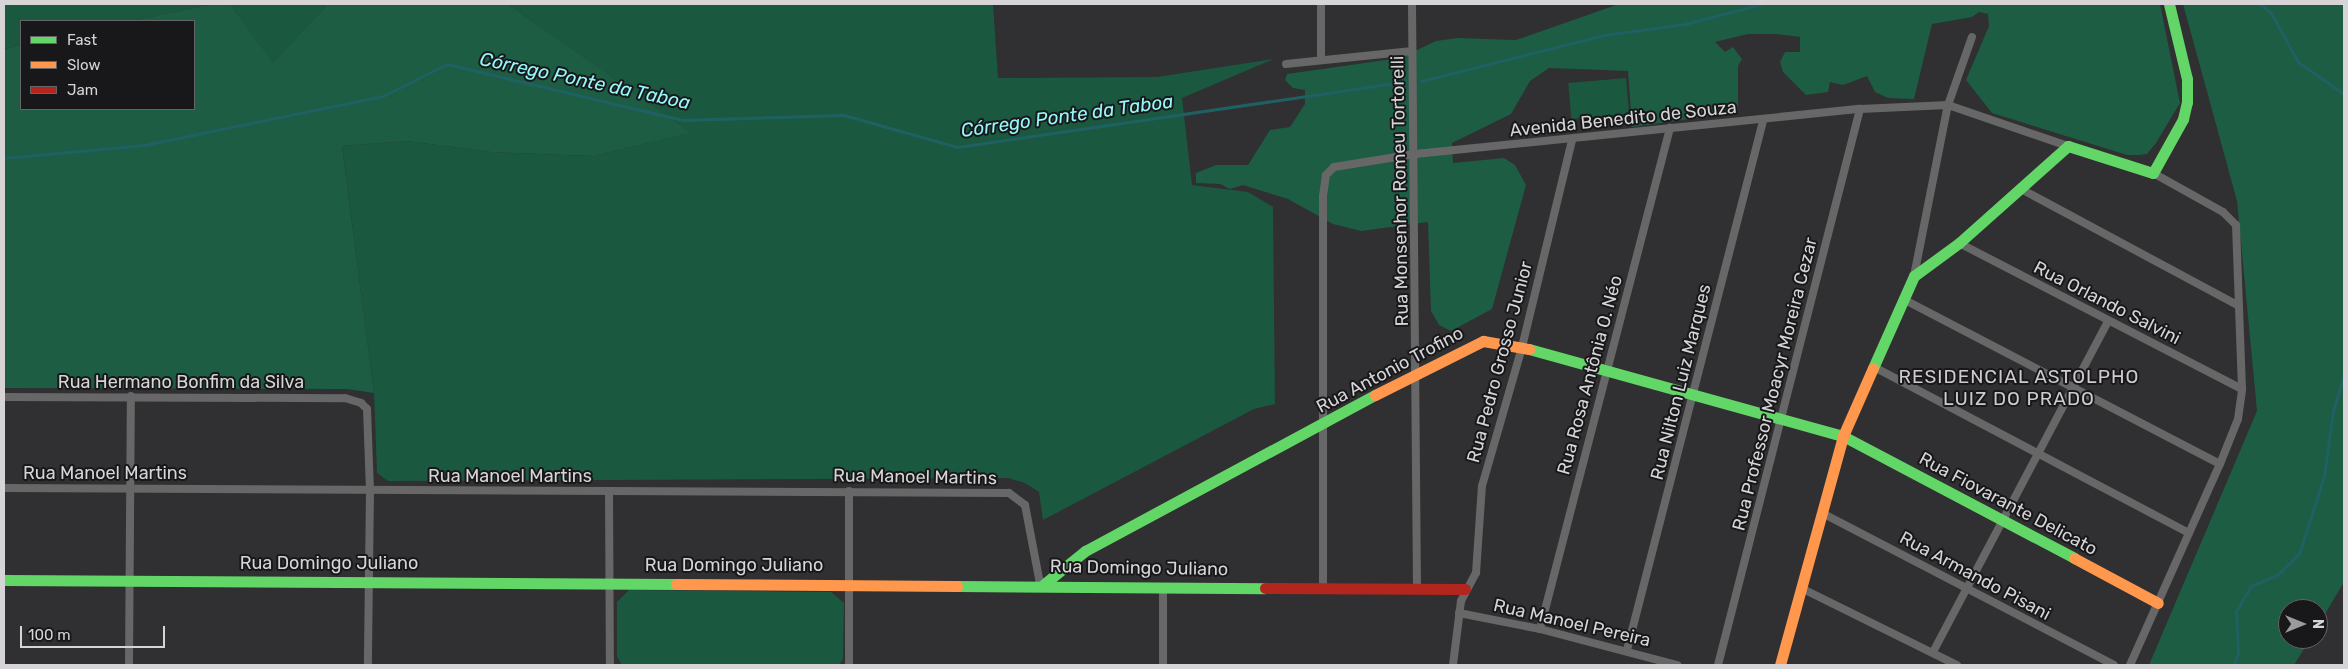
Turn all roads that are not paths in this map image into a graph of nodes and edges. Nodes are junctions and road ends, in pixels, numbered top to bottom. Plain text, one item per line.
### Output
1 (1321, 4) edge
2 (1412, 4) edge
3 (2169, 4) edge
4 (1972, 37) dead end
5 (1412, 51) junction
6 (1321, 59) junction
7 (1286, 64) dead end
8 (1948, 105) junction
9 (1860, 109) junction
10 (1763, 121) junction
11 (1670, 128) junction
12 (1572, 140) junction
13 (2068, 146) junction
14 (1415, 154) junction
15 (2153, 173) junction
16 (2021, 189) junction
17 (1959, 243) junction
18 (1914, 276) junction
19 (1903, 299) junction
20 (2240, 306) junction
21 (2108, 322) junction
22 (1522, 347) junction
23 (1874, 368) junction
24 (1606, 372) junction
25 (1418, 374) junction
26 (2073, 386) junction
27 (2242, 389) junction
28 (1693, 394) junction
29 (131, 396) junction
30 (4, 397) edge
31 (1784, 417) junction
32 (1324, 424) junction
33 (1843, 436) junction
34 (2037, 453) junction
35 (2220, 464) junction
36 (4, 488) edge
37 (131, 488) junction
38 (370, 490) junction
39 (609, 491) junction
40 (849, 491) junction
41 (1822, 513) junction
42 (1999, 521) junction
43 (2189, 533) junction
44 (130, 579) junction
45 (4, 580) edge
46 (369, 580) junction
47 (609, 582) junction
48 (850, 584) junction
49 (1042, 584) junction
50 (1163, 586) junction
51 (1323, 587) junction
52 (1417, 587) junction
53 (1801, 588) junction
54 (1965, 588) junction
55 (1465, 589) junction
56 (2158, 603) junction
57 (1459, 613) junction
58 (1540, 629) junction
59 (1627, 650) junction
60 (1933, 652) junction
61 (1783, 664) edge
62 (129, 665) edge
63 (368, 665) edge
64 (610, 665) edge
65 (849, 665) edge
66 (1163, 665) edge
67 (1453, 665) edge
68 (1677, 665) edge
69 (1718, 665) edge
70 (1957, 665) edge
71 (2114, 665) edge
72 (2130, 665) edge

1 - 6 street
2 - 5 street, Rua Monsenhor Romeu Tortorelli
3 - 15 street
4 - 8 street
5 - 6 street
5 - 14 street, Rua Monsenhor Romeu Tortorelli
6 - 7 street
8 - 9 street, Avenida Benedito de Souza
8 - 13 street
8 - 18 street
9 - 10 street, Avenida Benedito de Souza
9 - 31 street, Rua Professor Moacyr Moreira Cezar
10 - 11 street, Avenida Benedito de Souza
10 - 28 street, Rua Nilton Luiz Marques
11 - 12 street, Avenida Benedito de Souza
11 - 24 street, Rua Rosa Antônia O. Néo
12 - 14 street, Avenida Benedito de Souza
12 - 22 street, Rua Pedro Grosso Junior
13 - 15 street
13 - 16 street
14 - 25 street, Rua Monsenhor Romeu Tortorelli
14 - 32 street, Avenida Benedito de Souza
15 - 20 street
16 - 17 street
16 - 20 street
17 - 18 street
17 - 21 street, Rua Orlando Salvini
18 - 19 street
19 - 23 street
19 - 26 street
20 - 27 street
21 - 26 street
21 - 27 street, Rua Orlando Salvini
22 - 24 street, Rua Antonio Trofino
22 - 25 street, Rua Antonio Trofino
22 - 55 street, Rua Pedro Grosso Junior
23 - 33 street
23 - 34 street
24 - 28 street, Rua Antonio Trofino
24 - 58 street, Rua Rosa Antônia O. Néo
25 - 32 street, Rua Antonio Trofino
25 - 52 street, Rua Monsenhor Romeu Tortorelli
26 - 34 street
26 - 35 street
27 - 35 street
28 - 31 street, Rua Antonio Trofino
28 - 59 street, Rua Nilton Luiz Marques
29 - 30 street, Rua Hermano Bonfim da Silva
29 - 37 street
29 - 38 street, Rua Hermano Bonfim da Silva
31 - 33 street, Rua Antonio Trofino
31 - 69 street, Rua Professor Moacyr Moreira Cezar
32 - 49 street, Rua Antonio Trofino
32 - 51 street, Avenida Benedito de Souza
33 - 41 street
33 - 42 street, Rua Fiovarante Delicato
34 - 42 street
34 - 43 street
35 - 43 street
36 - 37 street, Rua Manoel Martins
37 - 38 street, Rua Manoel Martins
37 - 44 street
38 - 39 street, Rua Manoel Martins
38 - 46 street
39 - 40 street, Rua Manoel Martins
39 - 47 street
40 - 48 street
40 - 49 street, Rua Manoel Martins
41 - 53 street
41 - 54 street, Rua Armando Pisani
42 - 54 street
42 - 56 street, Rua Fiovarante Delicato
43 - 56 street
44 - 45 street, Rua Domingo Juliano
44 - 46 street, Rua Domingo Juliano
44 - 62 street
46 - 47 street, Rua Domingo Juliano
46 - 63 street
47 - 48 street, Rua Domingo Juliano
47 - 64 street
48 - 49 street, Rua Domingo Juliano
48 - 65 street
49 - 50 street, Rua Domingo Juliano
50 - 51 street, Rua Domingo Juliano
50 - 66 street
51 - 52 street, Rua Domingo Juliano
52 - 55 street, Rua Domingo Juliano
53 - 60 street
53 - 61 street
54 - 60 street
54 - 71 street, Rua Armando Pisani
55 - 57 street, Rua Pedro Grosso Junior
56 - 72 street
57 - 58 street, Rua Manoel Pereira
57 - 67 street, Rua Pedro Grosso Junior
58 - 59 street, Rua Manoel Pereira
59 - 68 street, Rua Manoel Pereira
60 - 70 street

